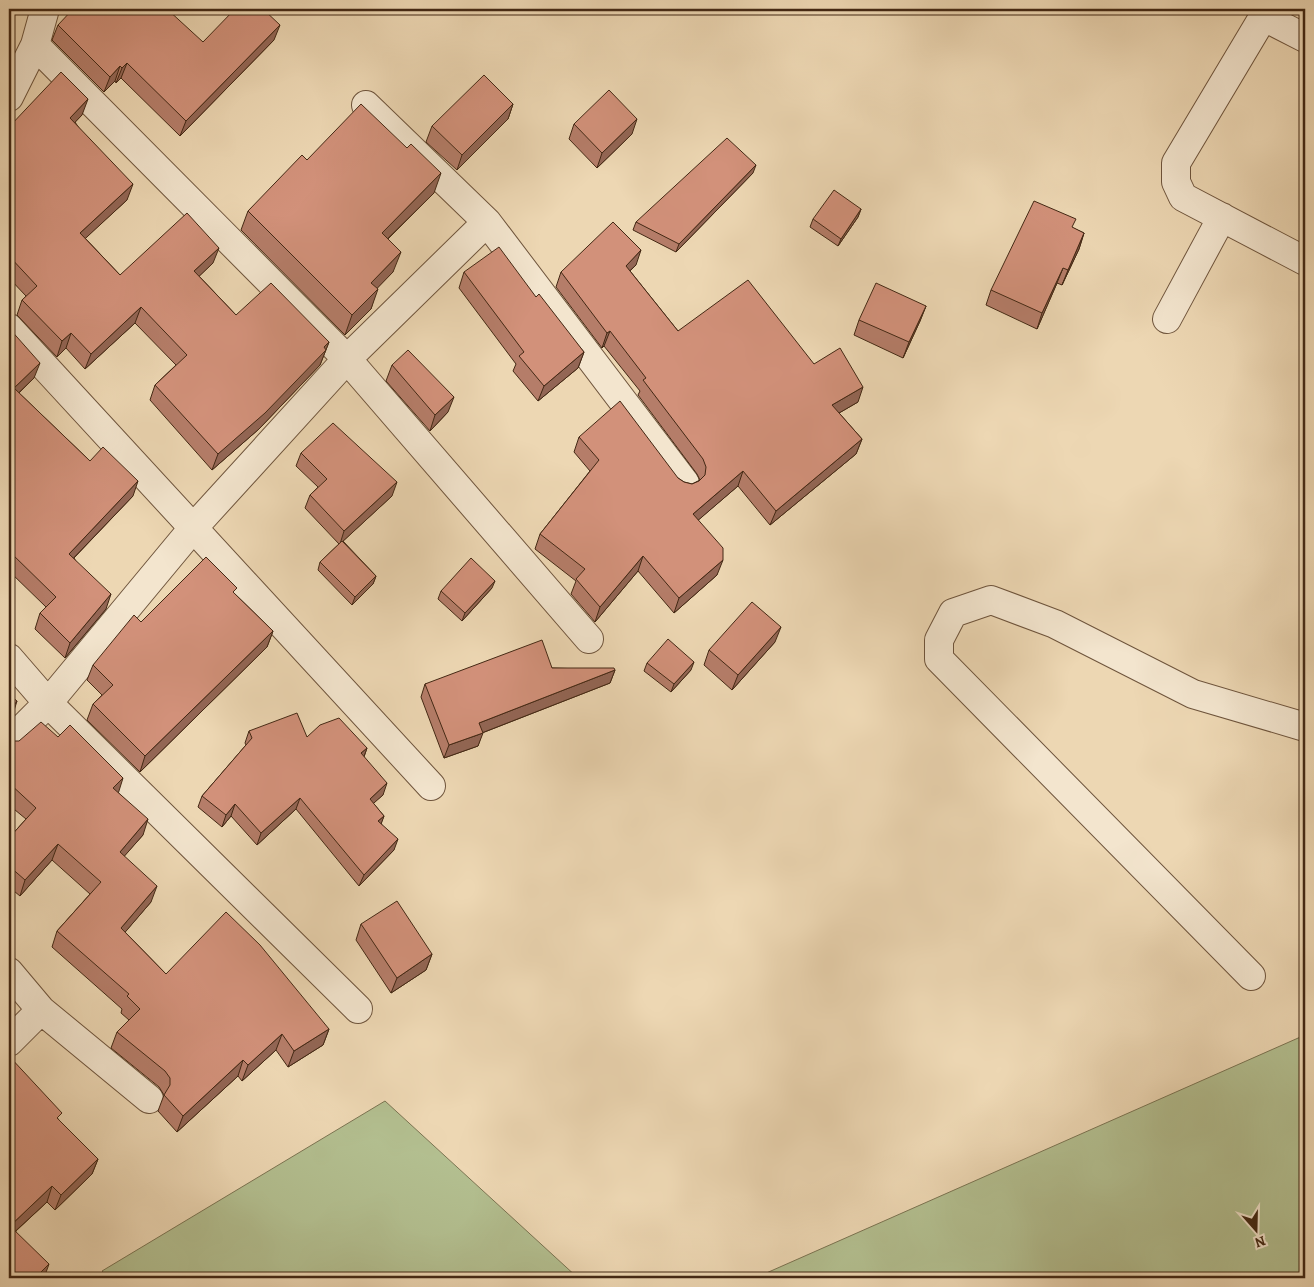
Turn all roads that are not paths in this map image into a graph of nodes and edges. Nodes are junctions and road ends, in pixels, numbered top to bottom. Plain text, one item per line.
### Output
1 (44, 9) edge
2 (1266, 13) edge
3 (1305, 38) edge
4 (35, 45) junction
5 (9, 97) edge
6 (366, 105) dead end
7 (1222, 217) junction
8 (487, 222) junction
9 (1305, 261) edge
10 (1167, 319) dead end
11 (9, 328) edge
12 (347, 359) junction
13 (685, 483) edge
14 (194, 527) junction
15 (589, 639) dead end
16 (9, 658) edge
17 (48, 703) junction
18 (1305, 727) edge
19 (9, 742) edge
20 (432, 786) dead end
21 (9, 972) edge
22 (1252, 976) dead end
23 (358, 1009) dead end
24 (41, 1010) junction
25 (9, 1042) edge
26 (149, 1099) dead end

1 - 4 street
2 - 3 street
2 - 7 street
4 - 5 street
4 - 12 street
6 - 8 street
7 - 9 street
7 - 10 street
8 - 12 street
8 - 13 street
11 - 14 street
12 - 14 street
12 - 15 street
14 - 17 street
14 - 20 street
16 - 17 street
17 - 19 street
17 - 23 street
18 - 22 street
21 - 24 street
24 - 25 street
24 - 26 street

